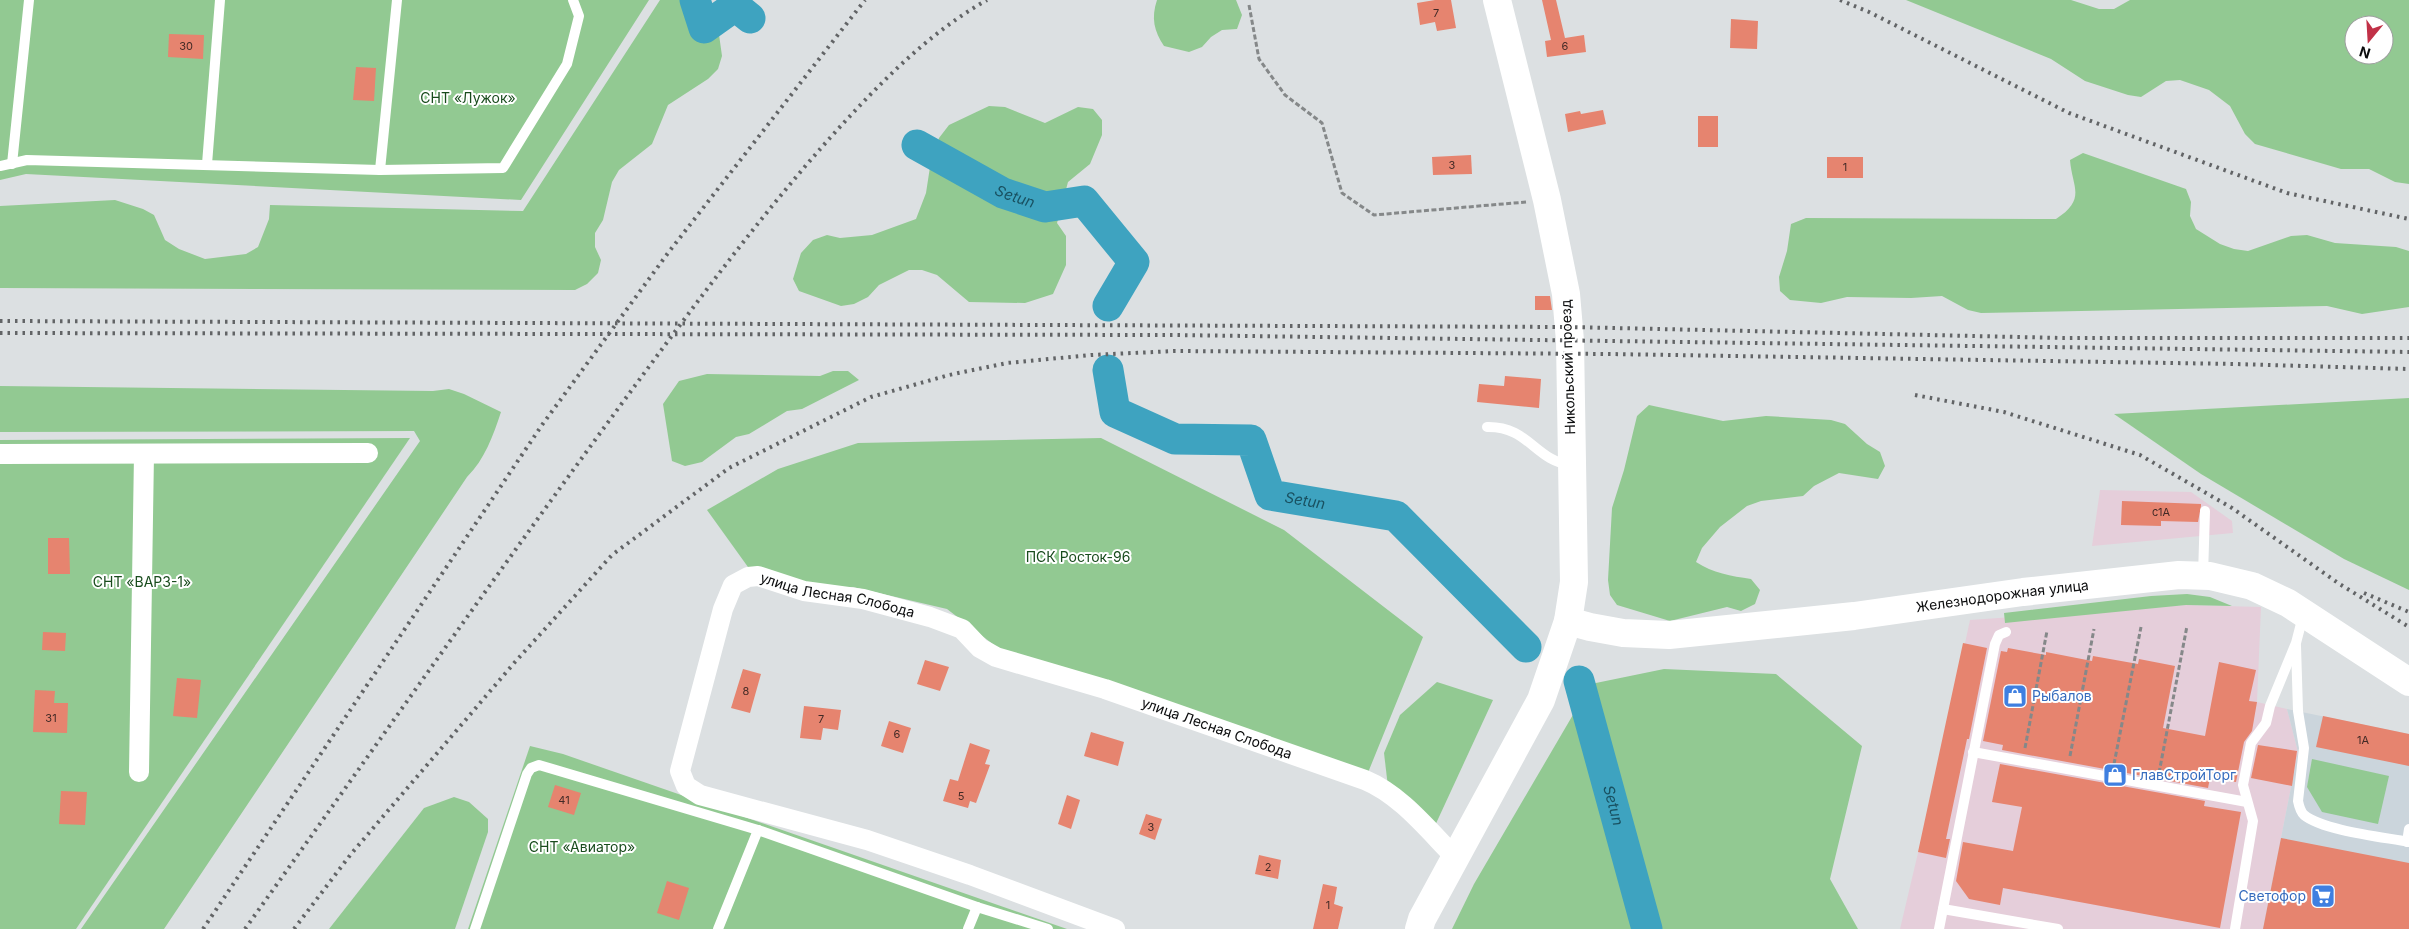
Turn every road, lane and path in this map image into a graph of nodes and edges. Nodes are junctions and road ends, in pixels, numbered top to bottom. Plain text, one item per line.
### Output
1 (29, 0) edge
2 (220, 0) edge
3 (397, 0) edge
4 (573, 0) edge
5 (1497, 0) edge
6 (1249, 5) dead end
7 (12, 164) junction
8 (206, 164) junction
9 (0, 166) edge
10 (380, 170) junction
11 (1547, 200) junction
12 (1487, 427) dead end
13 (368, 453) dead end
14 (0, 454) edge
15 (144, 454) junction
16 (1572, 465) junction
17 (2205, 511) dead end
18 (2202, 576) junction
19 (2304, 613) junction
20 (1568, 621) junction
21 (2188, 626) dead end
22 (2141, 627) dead end
23 (2094, 629) dead end
24 (2047, 630) dead end
25 (2006, 632) dead end
26 (2296, 643) junction
27 (2409, 682) edge
28 (1974, 752) junction
29 (2022, 761) junction
30 (2068, 769) junction
31 (139, 772) dead end
32 (2111, 777) junction
33 (2156, 786) junction
34 (2247, 802) junction
35 (2409, 829) edge
36 (758, 830) junction
37 (2408, 842) edge
38 (1456, 858) junction
39 (977, 907) junction
40 (1943, 909) junction
41 (475, 929) edge
42 (718, 929) edge
43 (968, 929) edge
44 (1048, 929) edge
45 (1115, 929) edge
46 (1419, 929) edge
47 (1939, 929) edge
48 (2058, 929) edge
49 (2235, 929) edge

1 - 7 lane
2 - 8 lane
3 - 10 lane
4 - 10 lane
5 - 11 main road, Никольский проезд
6 - 11 path
7 - 8 lane
7 - 9 lane
8 - 10 lane
11 - 16 main road, Никольский проезд
12 - 16 lane
13 - 15 street
14 - 15 street
15 - 31 street
16 - 20 main road, Никольский проезд
17 - 18 lane
18 - 19 main road, Железнодорожная улица
18 - 20 main road, Железнодорожная улица
19 - 26 lane
19 - 27 main road, Железнодорожная улица
20 - 38 main road, Никольский проезд
21 - 33 path
22 - 32 path
23 - 30 path
24 - 29 path
25 - 28 lane
26 - 34 lane
26 - 37 lane
28 - 29 lane
28 - 40 lane
29 - 30 lane
30 - 32 lane
32 - 33 lane
33 - 34 lane
34 - 49 lane
35 - 37 lane
36 - 39 lane
36 - 41 lane
36 - 42 lane
38 - 45 street, улица Лесная Слобода
38 - 46 main road, Никольский проезд
39 - 43 lane
39 - 44 lane
40 - 47 lane
40 - 48 lane

